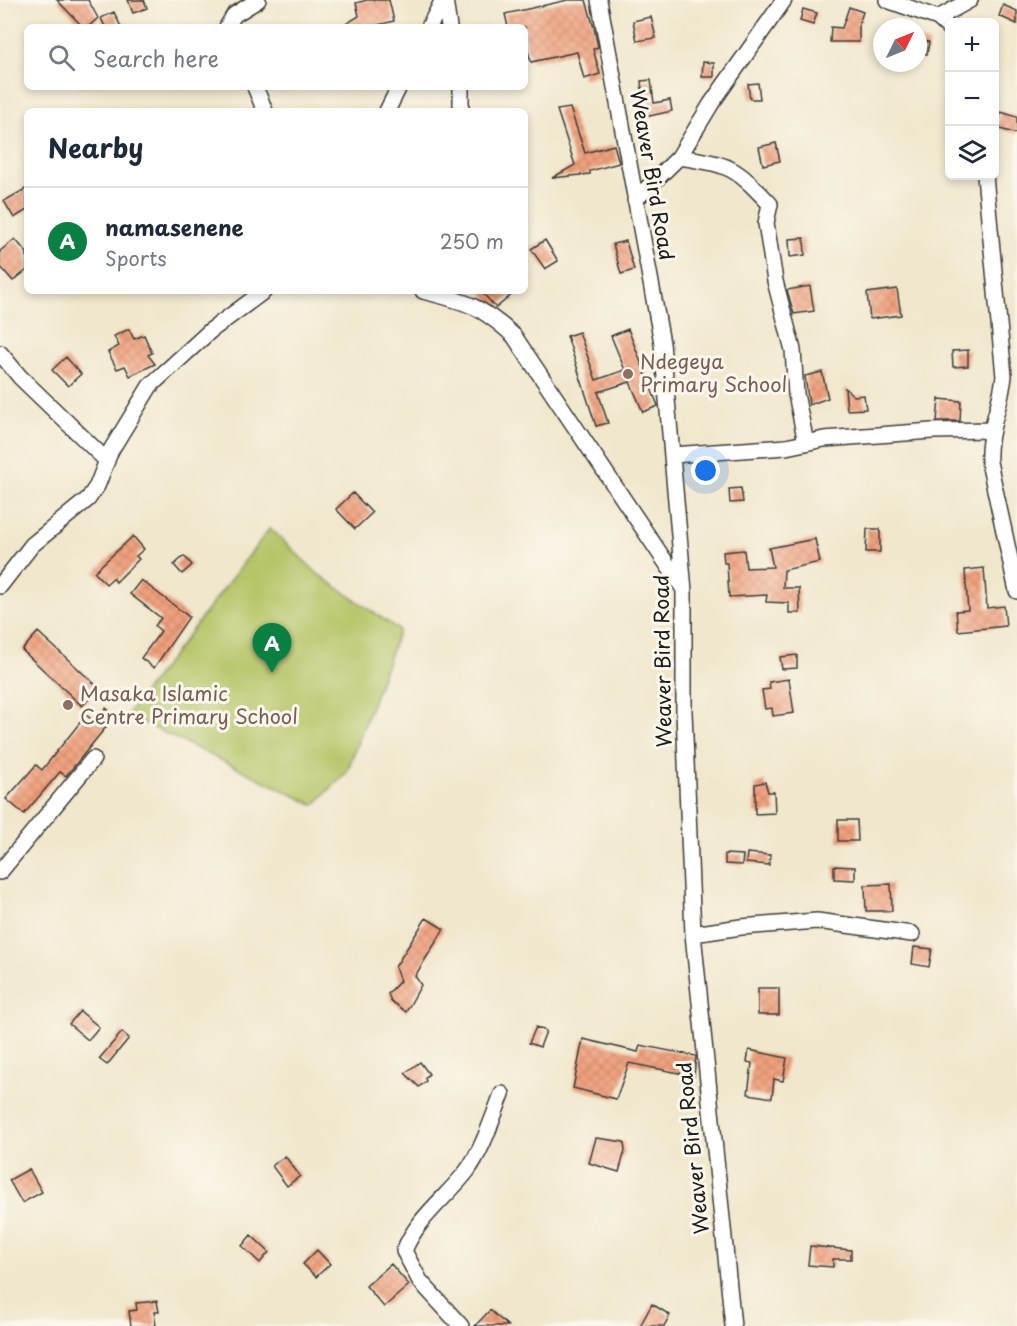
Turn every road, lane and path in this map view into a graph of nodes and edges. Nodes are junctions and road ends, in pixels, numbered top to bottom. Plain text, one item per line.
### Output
1 (258, 0) edge
2 (444, 0) edge
3 (599, 0) edge
4 (784, 0) edge
5 (887, 0) edge
6 (970, 0) edge
7 (938, 18) junction
8 (229, 24) edge
9 (431, 24) edge
10 (448, 24) edge
11 (945, 24) edge
12 (256, 90) edge
13 (398, 90) edge
14 (461, 90) edge
15 (264, 108) edge
16 (388, 108) edge
17 (461, 108) edge
18 (679, 158) junction
19 (985, 180) edge
20 (635, 200) junction
21 (260, 294) edge
22 (451, 294) edge
23 (0, 353) edge
24 (1010, 392) edge
25 (991, 430) junction
26 (807, 443) junction
27 (672, 455) junction
28 (107, 461) junction
29 (0, 586) edge
30 (684, 591) junction
31 (1017, 591) edge
32 (93, 759) dead end
33 (0, 872) edge
34 (693, 934) junction
35 (912, 934) dead end
36 (502, 1094) dead end
37 (461, 1326) edge
38 (733, 1326) edge

1 - 8 street
2 - 9 street
2 - 10 street
3 - 20 street, Weaver Bird Road
4 - 18 street
5 - 7 street
6 - 7 street
7 - 11 street
12 - 15 street
13 - 16 street
14 - 17 street
18 - 20 street
18 - 26 street
19 - 24 street
20 - 27 street, Weaver Bird Road
21 - 28 street
22 - 30 street
23 - 28 street
24 - 25 street
25 - 26 street
25 - 31 street
26 - 27 street
27 - 30 street, Weaver Bird Road
28 - 29 street
30 - 34 street, Weaver Bird Road
32 - 33 street
34 - 35 street
34 - 38 street, Weaver Bird Road
36 - 37 street

